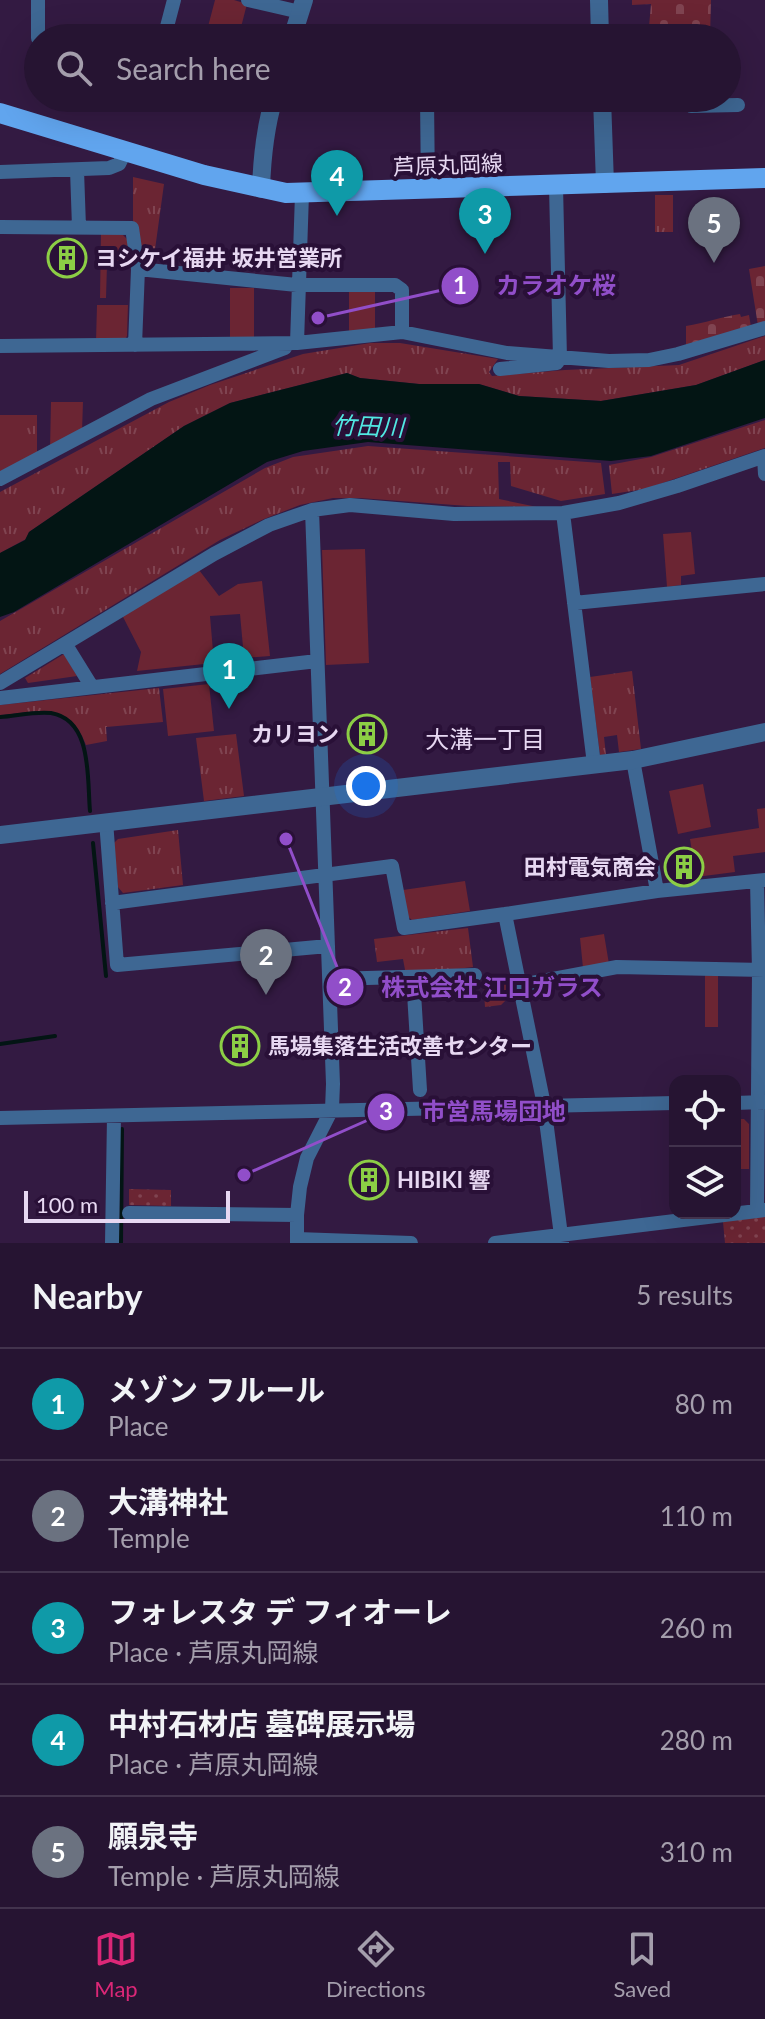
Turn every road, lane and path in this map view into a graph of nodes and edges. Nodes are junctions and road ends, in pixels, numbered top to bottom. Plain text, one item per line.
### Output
1 (38, 0) edge
2 (174, 0) edge
3 (248, 0) edge
4 (599, 0) edge
5 (302, 6) edge
6 (38, 24) edge
7 (168, 24) edge
8 (600, 24) edge
9 (271, 112) edge
10 (427, 112) edge
11 (602, 112) edge
12 (0, 113) edge
13 (125, 152) junction
14 (77, 170) junction
15 (0, 172) edge
16 (765, 178) edge
17 (605, 184) junction
18 (556, 186) junction
19 (261, 189) junction
20 (428, 190) junction
21 (302, 194) junction
22 (0, 227) edge
23 (79, 227) junction
24 (138, 269) junction
25 (297, 285) junction
26 (765, 328) edge
27 (402, 332) junction
28 (297, 343) junction
29 (135, 345) junction
30 (0, 346) edge
31 (560, 358) junction
32 (500, 369) dead end
33 (764, 456) edge
34 (765, 474) edge
35 (0, 479) edge
36 (312, 510) junction
37 (563, 513) junction
38 (765, 584) edge
39 (574, 603) junction
40 (66, 645) junction
41 (317, 661) junction
42 (0, 683) edge
43 (92, 687) junction
44 (0, 698) edge
45 (765, 732) edge
46 (633, 760) junction
47 (594, 764) junction
48 (322, 796) junction
49 (106, 821) junction
50 (0, 835) edge
51 (324, 873) junction
52 (761, 881) edge
53 (657, 891) junction
54 (112, 903) junction
55 (505, 914) junction
56 (328, 946) junction
57 (762, 970) edge
58 (475, 975) dead end
59 (413, 977) junction
60 (331, 979) junction
61 (521, 985) junction
62 (420, 1090) dead end
63 (762, 1102) edge
64 (669, 1103) edge
65 (741, 1103) edge
66 (544, 1105) junction
67 (332, 1109) junction
68 (114, 1116) junction
69 (0, 1118) edge
70 (761, 1210) edge
71 (129, 1213) dead end
72 (297, 1215) junction
73 (562, 1239) edge
74 (297, 1241) edge
75 (112, 1243) edge
76 (411, 1243) edge
77 (495, 1243) edge

1 - 6 street
2 - 7 street
3 - 5 street
4 - 8 street
9 - 19 street
10 - 20 street
11 - 17 street
12 - 13 main road, 芦原丸岡線
13 - 14 street
13 - 19 main road, 芦原丸岡線
14 - 15 street
14 - 23 street
16 - 17 main road, 芦原丸岡線
17 - 18 main road, 芦原丸岡線
18 - 20 main road, 芦原丸岡線
18 - 31 street
19 - 21 main road, 芦原丸岡線
20 - 21 main road, 芦原丸岡線
21 - 25 street
22 - 23 street
23 - 24 street
24 - 25 street
24 - 29 street
25 - 27 street
25 - 28 street
26 - 31 street
27 - 28 street
27 - 31 street
28 - 29 street
28 - 35 street
29 - 30 street
31 - 32 street
33 - 34 street
33 - 37 street
36 - 37 street
36 - 40 street
36 - 41 street
37 - 39 street
38 - 39 street
39 - 47 street
40 - 42 street
40 - 43 street
41 - 43 street
41 - 48 street
43 - 44 street
45 - 46 street
46 - 47 street
46 - 53 street
47 - 48 street
48 - 49 street
48 - 51 street
49 - 50 street
49 - 54 street
51 - 54 street
51 - 55 street
51 - 56 street
52 - 53 street
52 - 57 street
53 - 55 street
54 - 56 street
55 - 61 street
56 - 60 street
57 - 61 street
57 - 63 street
58 - 59 street
59 - 60 street
59 - 62 street
60 - 67 street
61 - 66 street
63 - 65 street
63 - 70 street
64 - 66 street
66 - 67 street
66 - 73 street
67 - 68 street
67 - 72 street
68 - 69 street
68 - 75 street
70 - 73 street
71 - 72 street
72 - 74 street
73 - 77 street
74 - 76 street

